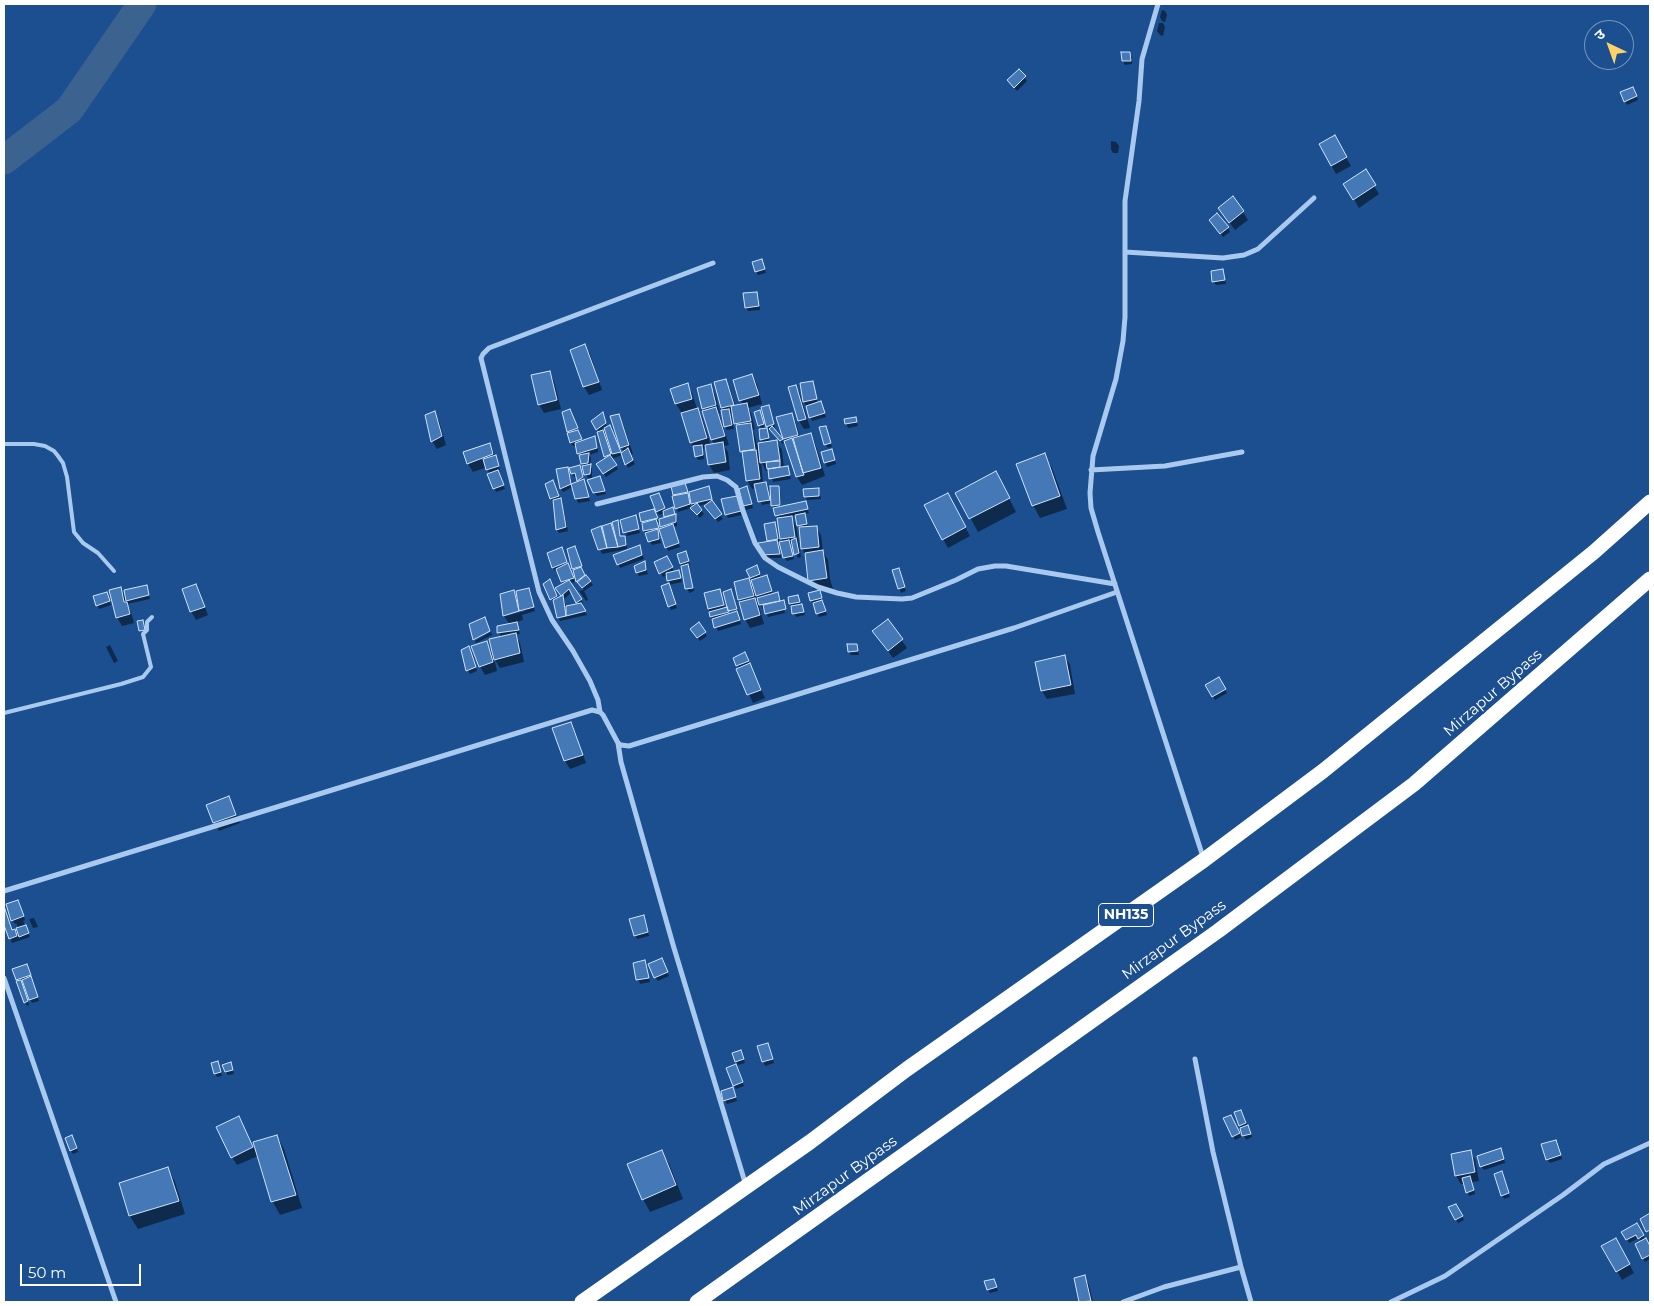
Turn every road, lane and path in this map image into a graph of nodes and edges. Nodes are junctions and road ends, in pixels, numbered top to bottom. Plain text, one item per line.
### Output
1 (1158, 4) edge
2 (1314, 198) dead end
3 (1125, 252) junction
4 (713, 263) dead end
5 (4, 444) edge
6 (1242, 452) dead end
7 (1091, 470) junction
8 (1650, 502) edge
9 (597, 504) dead end
10 (114, 571) dead end
11 (1650, 580) edge
12 (1115, 584) junction
13 (1117, 592) junction
14 (152, 616) dead end
15 (600, 712) junction
16 (4, 713) edge
17 (618, 743) junction
18 (1204, 860) junction
19 (4, 891) edge
20 (4, 978) edge
21 (1195, 1059) dead end
22 (1650, 1143) edge
23 (744, 1179) dead end
24 (1240, 1266) junction
25 (116, 1302) edge
26 (582, 1302) edge
27 (697, 1302) edge
28 (1123, 1302) edge
29 (1251, 1302) edge
30 (1391, 1302) edge

1 - 3 street
2 - 3 street
3 - 7 street
4 - 15 street
5 - 10 lane
6 - 7 street
7 - 12 street
8 - 18 highway, NH135
9 - 12 street
11 - 27 highway, Mirzapur Bypass
12 - 13 street
13 - 17 street
13 - 18 street
14 - 16 lane
15 - 17 street
15 - 19 street
17 - 23 street
18 - 26 highway, NH135
20 - 25 street
21 - 24 street
22 - 30 street
24 - 28 street
24 - 29 street

